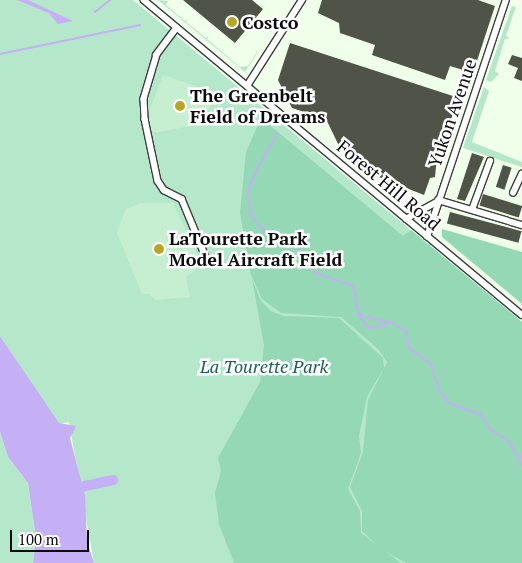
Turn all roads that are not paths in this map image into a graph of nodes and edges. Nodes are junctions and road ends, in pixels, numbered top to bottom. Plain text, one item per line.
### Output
1 (144, 0) edge
2 (302, 0) edge
3 (506, 0) edge
4 (177, 28) junction
5 (247, 86) junction
6 (490, 161) dead end
7 (522, 174) edge
8 (513, 193) dead end
9 (438, 200) junction
10 (472, 210) junction
11 (406, 219) junction
12 (522, 225) edge
13 (428, 237) junction
14 (206, 257) dead end
15 (522, 316) edge

1 - 4 street, Forest Hill Road
2 - 5 street
3 - 9 street, Yukon Avenue
4 - 5 street, Forest Hill Road
4 - 14 street
5 - 11 street, Forest Hill Road
6 - 10 street
7 - 8 street
9 - 10 street
9 - 11 street
9 - 13 street, Yukon Avenue
10 - 12 street
11 - 13 street, Forest Hill Road
13 - 15 street, Forest Hill Road

